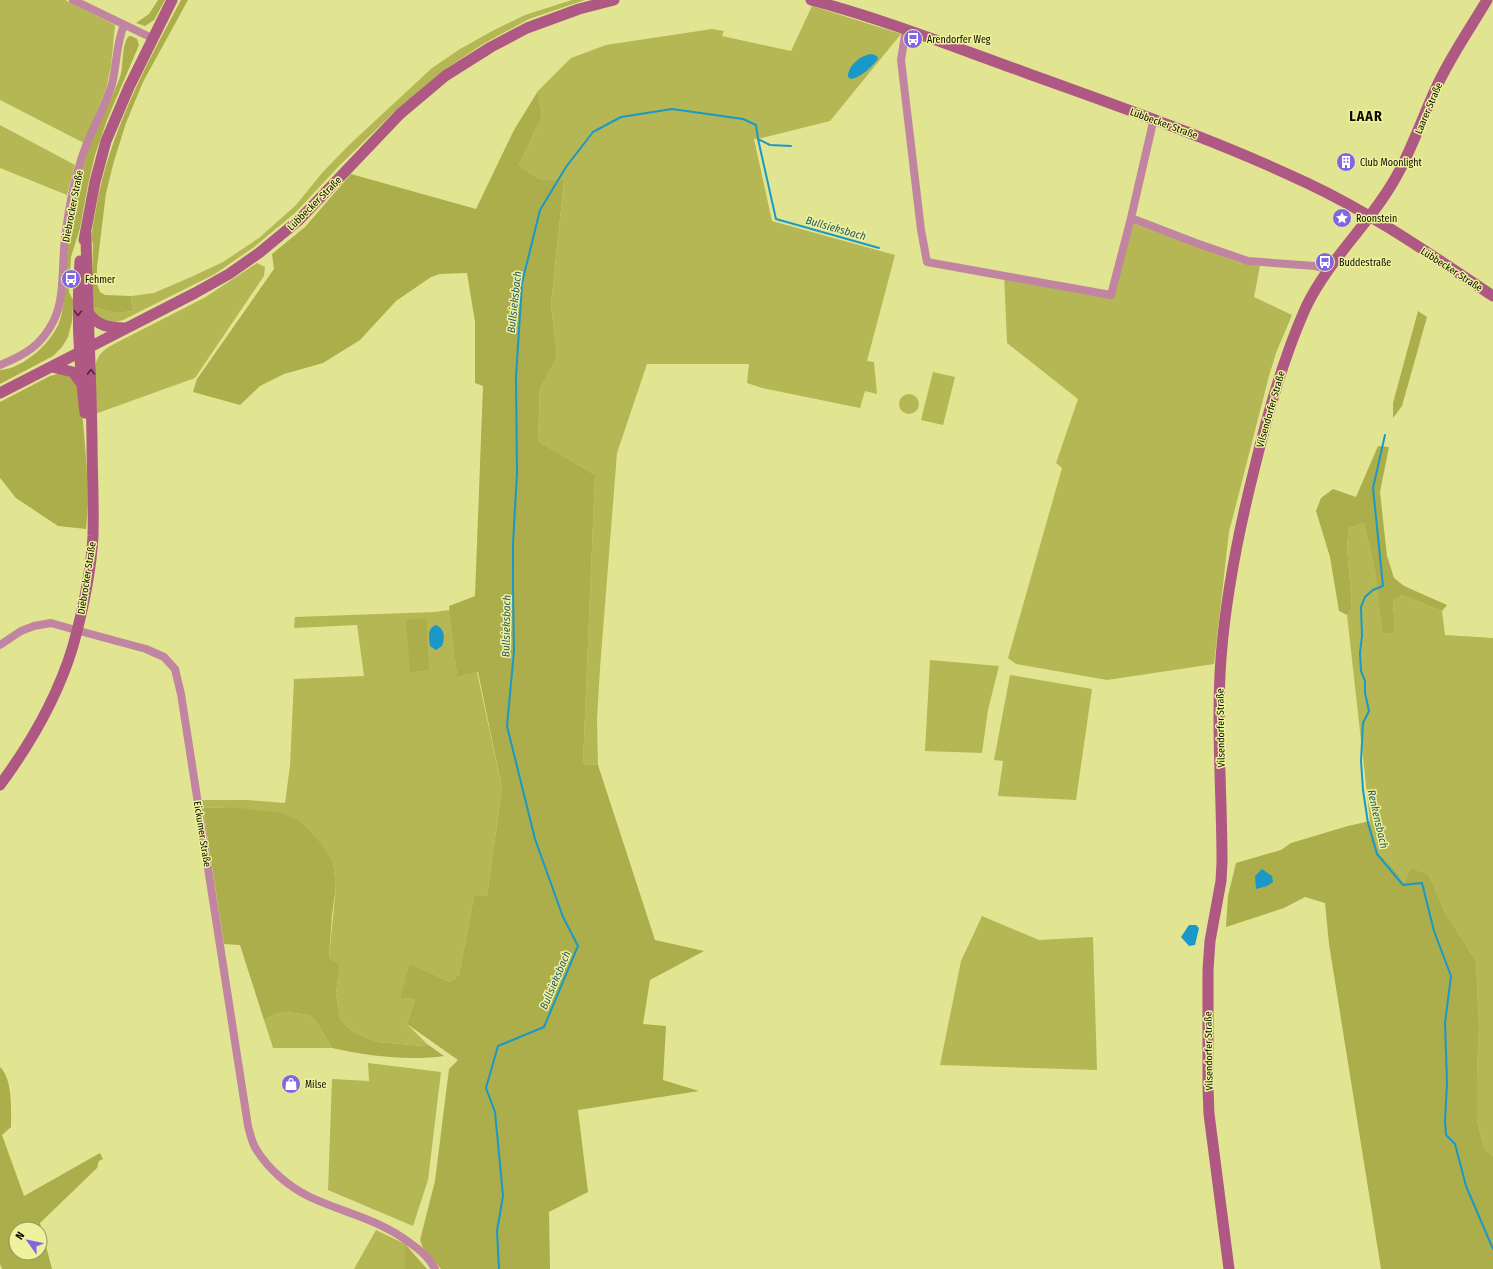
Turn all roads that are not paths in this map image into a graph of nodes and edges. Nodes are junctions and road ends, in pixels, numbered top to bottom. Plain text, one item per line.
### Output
1 (73, 0) edge
2 (172, 0) edge
3 (614, 0) edge
4 (811, 0) edge
5 (1487, 0) edge
6 (124, 25) junction
7 (906, 29) junction
8 (152, 38) junction
9 (1154, 118) junction
10 (1369, 216) junction
11 (1131, 218) junction
12 (86, 233) junction
13 (1328, 269) junction
14 (1493, 296) edge
15 (88, 312) junction
16 (126, 328) junction
17 (90, 347) junction
18 (79, 353) junction
19 (0, 365) edge
20 (52, 367) junction
21 (81, 383) junction
22 (0, 393) edge
23 (92, 467) junction
24 (77, 630) junction
25 (0, 645) edge
26 (0, 785) edge
27 (435, 1269) edge
28 (1229, 1269) edge

1 - 6 street
2 - 8 main road, Diebrocker Straße
3 - 16 main road, Lübbecker Straße
4 - 7 main road, Lübbecker Straße
5 - 10 main road, Laarer Straße
6 - 8 street
6 - 19 street, Diebrocker Straße
7 - 9 main road, Lübbecker Straße
7 - 11 street
8 - 12 main road, Diebrocker Straße
9 - 10 main road, Lübbecker Straße
9 - 11 street
10 - 13 main road, Vilsendorfer Straße
10 - 14 main road, Lübbecker Straße
11 - 13 street
12 - 15 main road, Diebrocker Straße
12 -> 18 main road, Diebrocker Straße
13 - 28 main road, Vilsendorfer Straße
15 - 16 main road
15 - 17 main road, Diebrocker Straße
16 - 17 main road, Lübbecker Straße
17 - 18 main road, Lübbecker Straße
23 -> 17 main road, Diebrocker Straße
18 - 20 main road, Lübbecker Straße
18 - 21 main road, Diebrocker Straße
20 - 21 main road
20 - 22 main road, Lübbecker Straße
21 - 23 main road, Diebrocker Straße
23 - 24 main road, Diebrocker Straße
24 - 25 street
24 - 26 main road, Diebrocker Straße
24 - 27 street, Eickumer Straße

